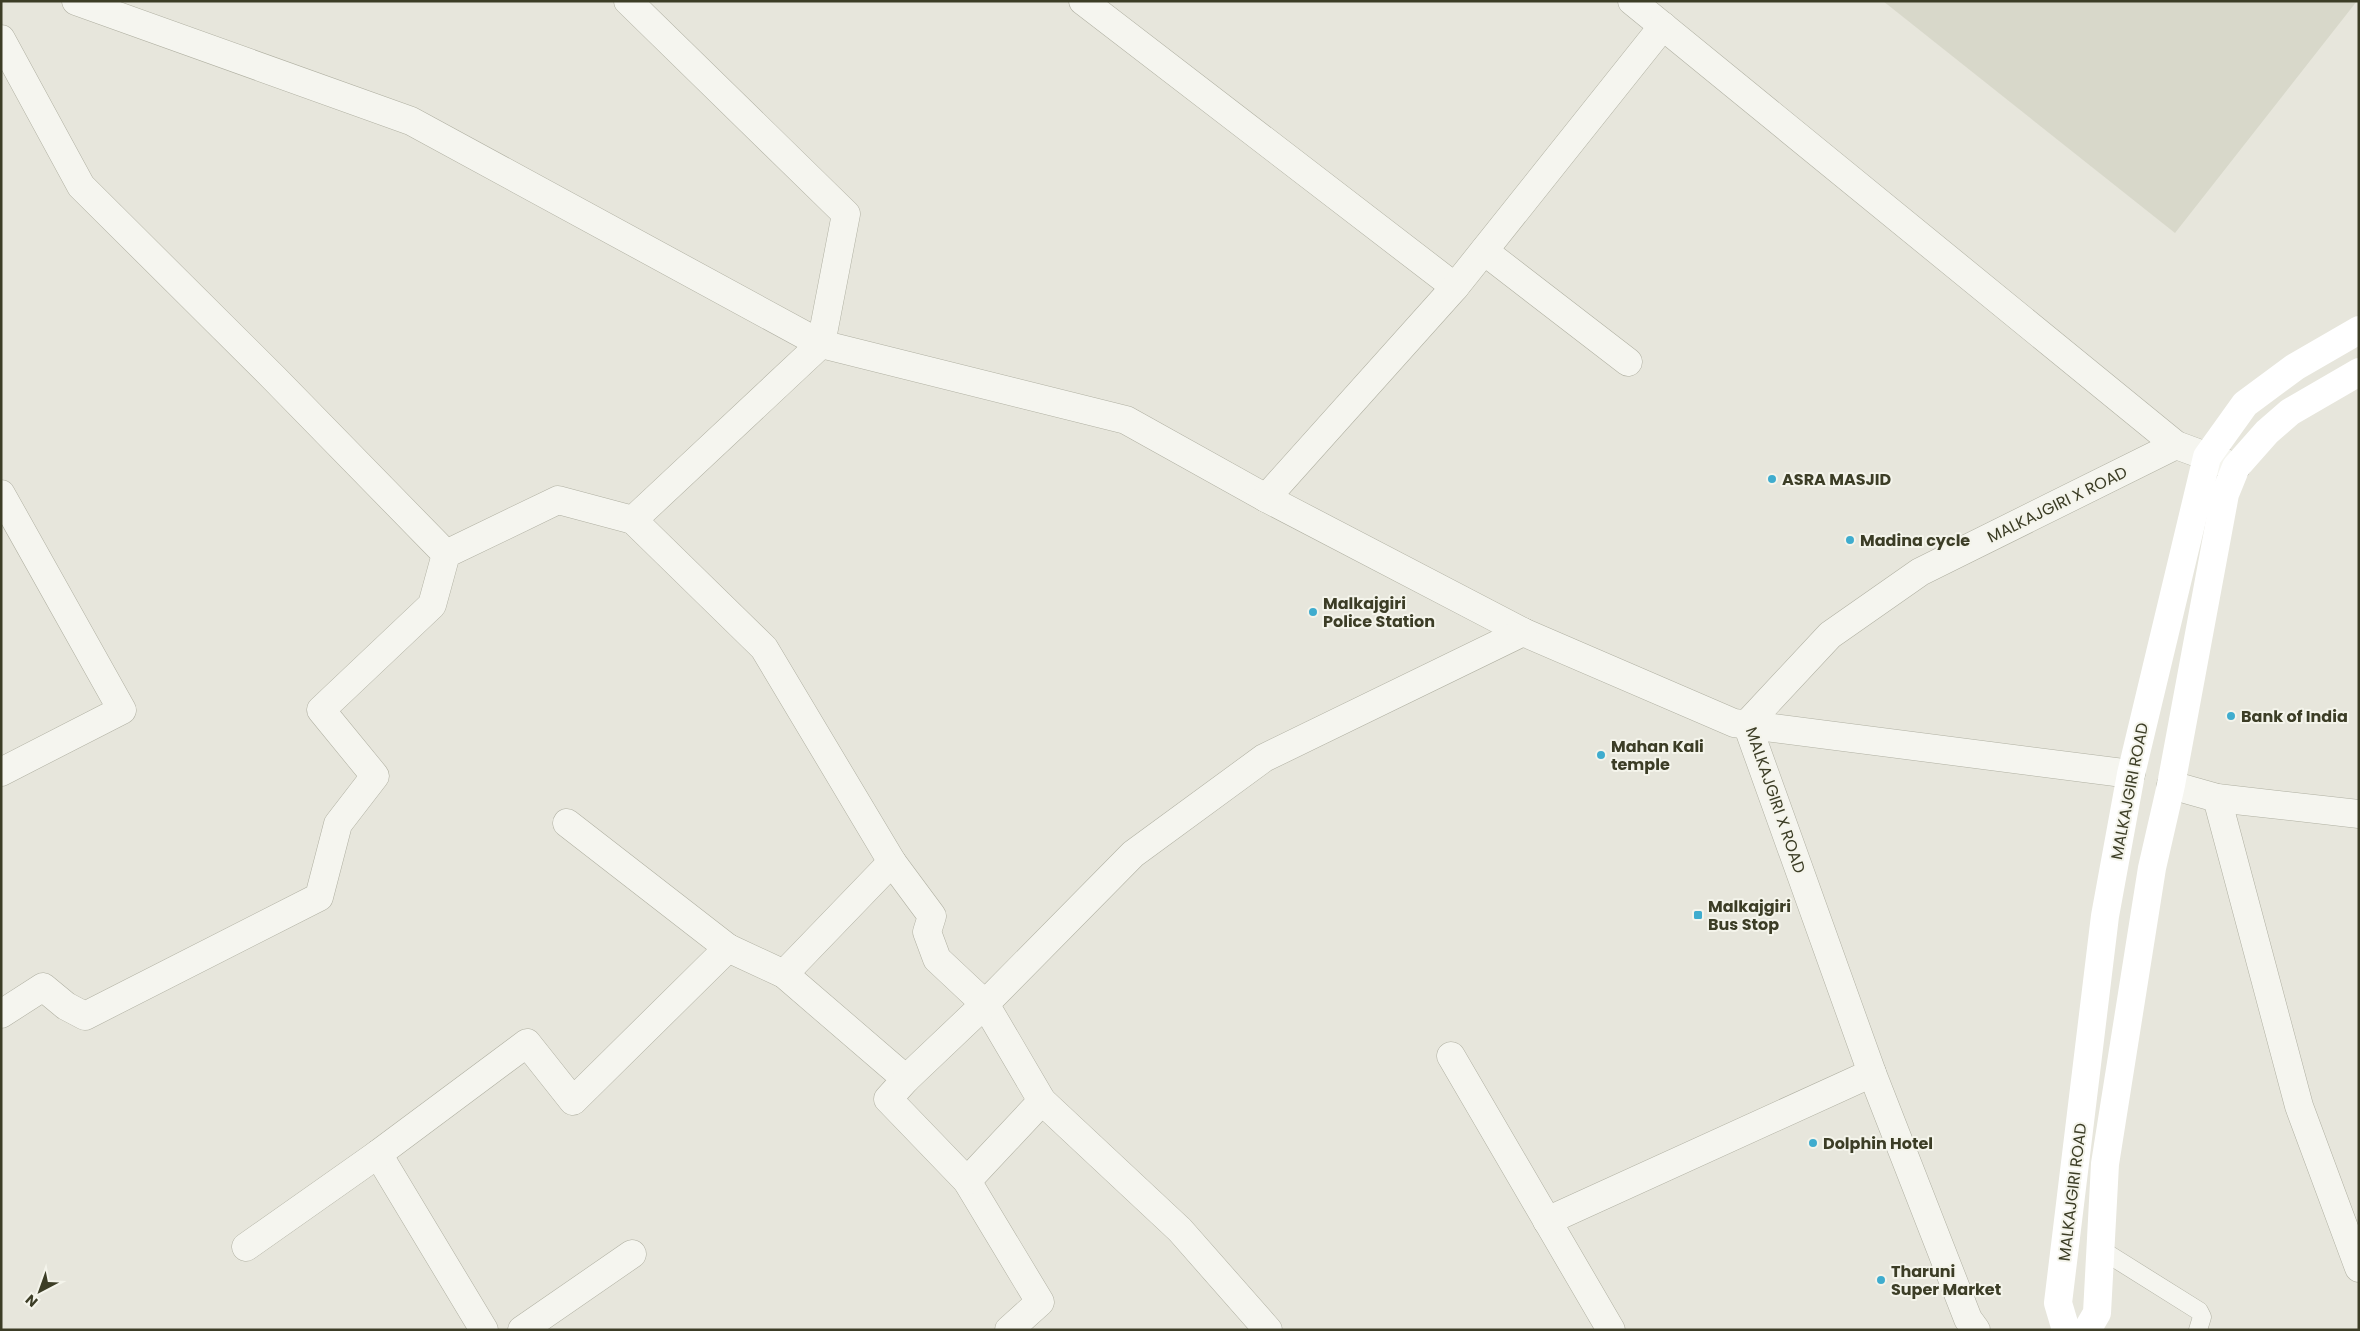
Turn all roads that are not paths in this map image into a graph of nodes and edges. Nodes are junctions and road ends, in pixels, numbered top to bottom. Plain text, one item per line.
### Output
1 (76, 1) edge
2 (628, 1) edge
3 (1083, 1) edge
4 (1632, 1) edge
5 (1663, 26) junction
6 (1, 40) edge
7 (1484, 251) junction
8 (1455, 287) junction
9 (2359, 330) edge
10 (821, 344) junction
11 (1628, 362) dead end
12 (2359, 372) edge
13 (2176, 446) junction
14 (2207, 456) junction
15 (2236, 467) junction
16 (1, 494) edge
17 (1266, 498) junction
18 (633, 520) junction
19 (446, 554) junction
20 (1523, 632) junction
21 (1747, 724) junction
22 (1, 772) edge
23 (2131, 774) junction
24 (2171, 785) junction
25 (2217, 798) junction
26 (2359, 814) edge
27 (567, 823) dead end
28 (892, 862) junction
29 (728, 948) junction
30 (784, 974) junction
31 (985, 1004) junction
32 (1, 1014) edge
33 (1451, 1056) dead end
34 (1872, 1073) junction
35 (906, 1078) junction
36 (1042, 1101) junction
37 (378, 1154) junction
38 (967, 1181) junction
39 (1547, 1221) junction
40 (246, 1247) dead end
41 (2100, 1249) junction
42 (632, 1254) dead end
43 (2359, 1268) edge
44 (484, 1330) edge
45 (522, 1330) edge
46 (1009, 1330) edge
47 (1268, 1330) edge
48 (1611, 1330) edge
49 (1976, 1330) edge
50 (2066, 1330) edge
51 (2088, 1330) edge
52 (2198, 1330) edge

1 - 10 street
2 - 10 street
3 - 8 street
4 - 5 street
5 - 7 street
5 - 13 street
6 - 19 street
7 - 8 street
7 - 11 street
8 - 17 street
9 - 14 main road, MALKAJGIRI ROAD
10 - 17 street
10 - 18 street
12 - 15 main road, MALKAJGIRI ROAD
13 - 14 street
13 - 21 street, MALKAJGIRI X ROAD
14 - 15 street
14 - 23 main road, MALKAJGIRI ROAD
15 - 24 main road, MALKAJGIRI ROAD
16 - 22 street
17 - 20 street
18 - 19 street
18 - 28 street
19 - 32 street
20 - 21 street
20 - 31 street
21 - 23 street
21 - 34 street, MALKAJGIRI X ROAD
23 - 50 main road, MALKAJGIRI ROAD
24 - 25 street
24 - 41 main road, MALKAJGIRI ROAD
25 - 26 street
25 - 43 street
27 - 29 street
28 - 30 street
28 - 31 street
29 - 30 street
29 - 37 street
30 - 35 street
31 - 35 street
31 - 36 street
33 - 39 street
34 - 39 street
34 - 49 street, MALKAJGIRI X ROAD
35 - 38 street
36 - 38 street
36 - 47 street
37 - 40 street
37 - 44 street
38 - 46 street
39 - 48 street
41 - 51 main road, MALKAJGIRI ROAD
41 - 52 lane
42 - 45 street

